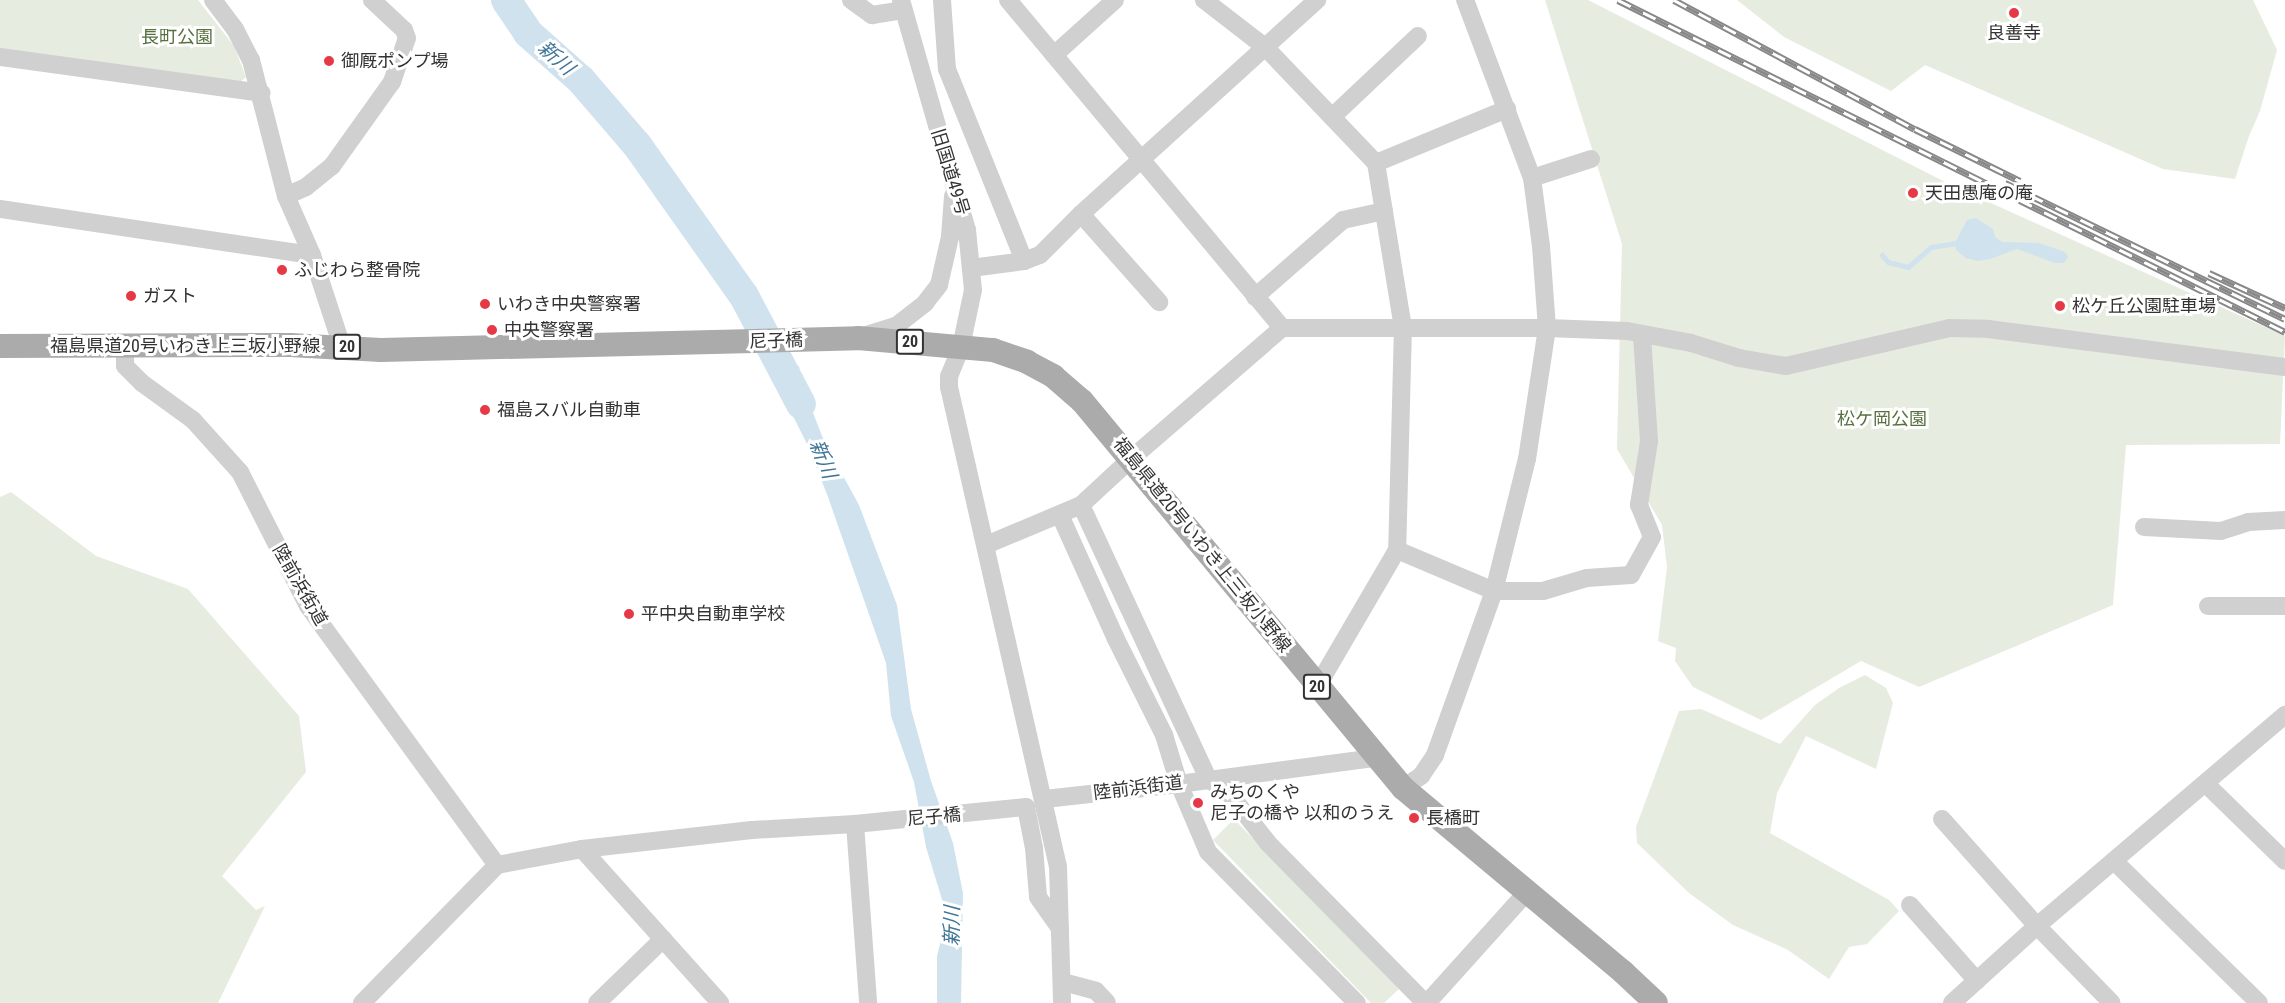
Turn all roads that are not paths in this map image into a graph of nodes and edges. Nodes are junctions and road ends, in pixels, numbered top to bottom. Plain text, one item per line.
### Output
1 (213, 0) edge
2 (372, 0) edge
3 (851, 0) edge
4 (942, 0) edge
5 (1008, 0) edge
6 (1114, 0) edge
7 (1204, 0) edge
8 (1317, 0) edge
9 (1465, 0) edge
10 (902, 5) edge
11 (1418, 36) dead end
12 (1266, 48) junction
13 (1054, 55) junction
14 (0, 57) edge
15 (262, 93) junction
16 (1507, 109) junction
17 (1332, 117) junction
18 (1591, 159) dead end
19 (1141, 160) junction
20 (1376, 163) junction
21 (1532, 178) junction
22 (953, 185) junction
23 (286, 196) junction
24 (0, 209) edge
25 (1384, 211) junction
26 (1081, 214) junction
27 (312, 255) junction
28 (1024, 261) junction
29 (971, 268) junction
30 (1256, 297) junction
31 (1159, 302) dead end
32 (1403, 327) junction
33 (1282, 328) junction
34 (1547, 328) junction
35 (1642, 334) junction
36 (858, 338) junction
37 (694, 343) joint
38 (125, 344) junction
39 (0, 346) edge
40 (342, 346) junction
41 (961, 347) junction
42 (2285, 367) edge
43 (1132, 458) junction
44 (1082, 505) junction
45 (1060, 514) junction
46 (2285, 520) edge
47 (2144, 527) dead end
48 (986, 545) junction
49 (1396, 550) junction
50 (1494, 591) junction
51 (2208, 606) dead end
52 (2285, 606) edge
53 (1317, 687) junction
54 (2285, 715) edge
55 (1375, 758) junction
56 (1208, 779) junction
57 (1179, 784) junction
58 (2206, 784) junction
59 (1402, 788) junction
60 (1045, 799) junction
61 (1942, 819) dead end
62 (855, 824) junction
63 (582, 849) junction
64 (2114, 861) junction
65 (2285, 861) edge
66 (497, 865) junction
67 (1527, 892) junction
68 (1910, 905) dead end
69 (2037, 926) junction
70 (1060, 928) junction
71 (663, 939) junction
72 (1977, 981) junction
73 (1063, 982) junction
74 (1960, 1001) edge
75 (362, 1003) edge
76 (597, 1003) edge
77 (720, 1003) edge
78 (868, 1003) edge
79 (1062, 1003) edge
80 (1107, 1003) edge
81 (1357, 1003) edge
82 (1426, 1003) edge
83 (1656, 1003) edge
84 (2112, 1003) edge
85 (2259, 1003) edge

1 - 15 street
2 - 23 street
3 - 10 street
4 - 28 street
5 - 13 street
6 - 13 street
7 - 12 street
8 - 12 street
9 - 16 street
10 - 22 street, 旧国道49号
11 - 17 street
12 - 17 street
12 - 19 street
13 - 19 street
14 - 15 street
15 - 23 street
16 - 20 street
16 - 21 street
17 - 20 street
18 - 21 street
19 - 26 street
19 - 30 street
20 - 25 street
21 - 34 street
22 - 29 street, 旧国道49号
22 - 36 street
23 - 27 street
24 - 27 street
25 - 30 street
25 - 32 street
26 - 28 street
26 - 31 street
27 - 40 street
28 - 29 street
29 - 41 street, 旧国道49号
30 - 33 street
32 - 33 street
32 - 34 street
32 - 49 street
33 - 43 street
34 - 35 street
34 - 50 street
35 - 42 street
35 - 50 street
36 - 37 main road, 尼子橋 / 20
36 - 41 main road, 20
37 - 40 main road, 福島県道20号いわき上三坂小野線 / 20
38 - 39 main road, 福島県道20号いわき上三坂小野線 / 20
38 - 40 main road, 福島県道20号いわき上三坂小野線 / 20
38 - 66 street, 陸前浜街道
41 - 43 main road, 福島県道20号いわき上三坂小野線 / 20
41 - 48 street, 旧国道49号
43 - 44 street
43 - 53 main road, 福島県道20号いわき上三坂小野線 / 20
44 - 45 street
44 - 56 street
45 - 48 street
45 - 57 street
46 - 47 street
48 - 60 street, 旧国道49号
49 - 50 street
49 - 53 street
50 - 59 street
51 - 52 street
53 - 55 main road, 福島県道20号いわき上三坂小野線 / 20
54 - 58 street
55 - 56 street, 陸前浜街道
55 - 59 main road, 福島県道20号いわき上三坂小野線 / 20
56 - 57 street, 陸前浜街道
56 - 82 street
57 - 60 street, 陸前浜街道
57 - 81 street
58 - 64 street
58 - 65 street
59 - 67 main road, 福島県道20号いわき上三坂小野線 / 20
60 - 70 street, 旧国道49号
61 - 69 street
62 - 63 street, 尼子橋
62 - 70 street, 尼子橋
62 - 78 street
63 - 66 street, 尼子橋
63 - 71 street
64 - 69 street
64 - 85 street
66 - 75 street
67 - 82 street
67 - 83 main road, 福島県道20号いわき上三坂小野線 / 20
68 - 72 street
69 - 72 street
69 - 84 street
70 - 73 street, 旧国道49号
71 - 76 street
71 - 77 street
72 - 74 street
73 - 79 street, 旧国道49号
73 - 80 street

